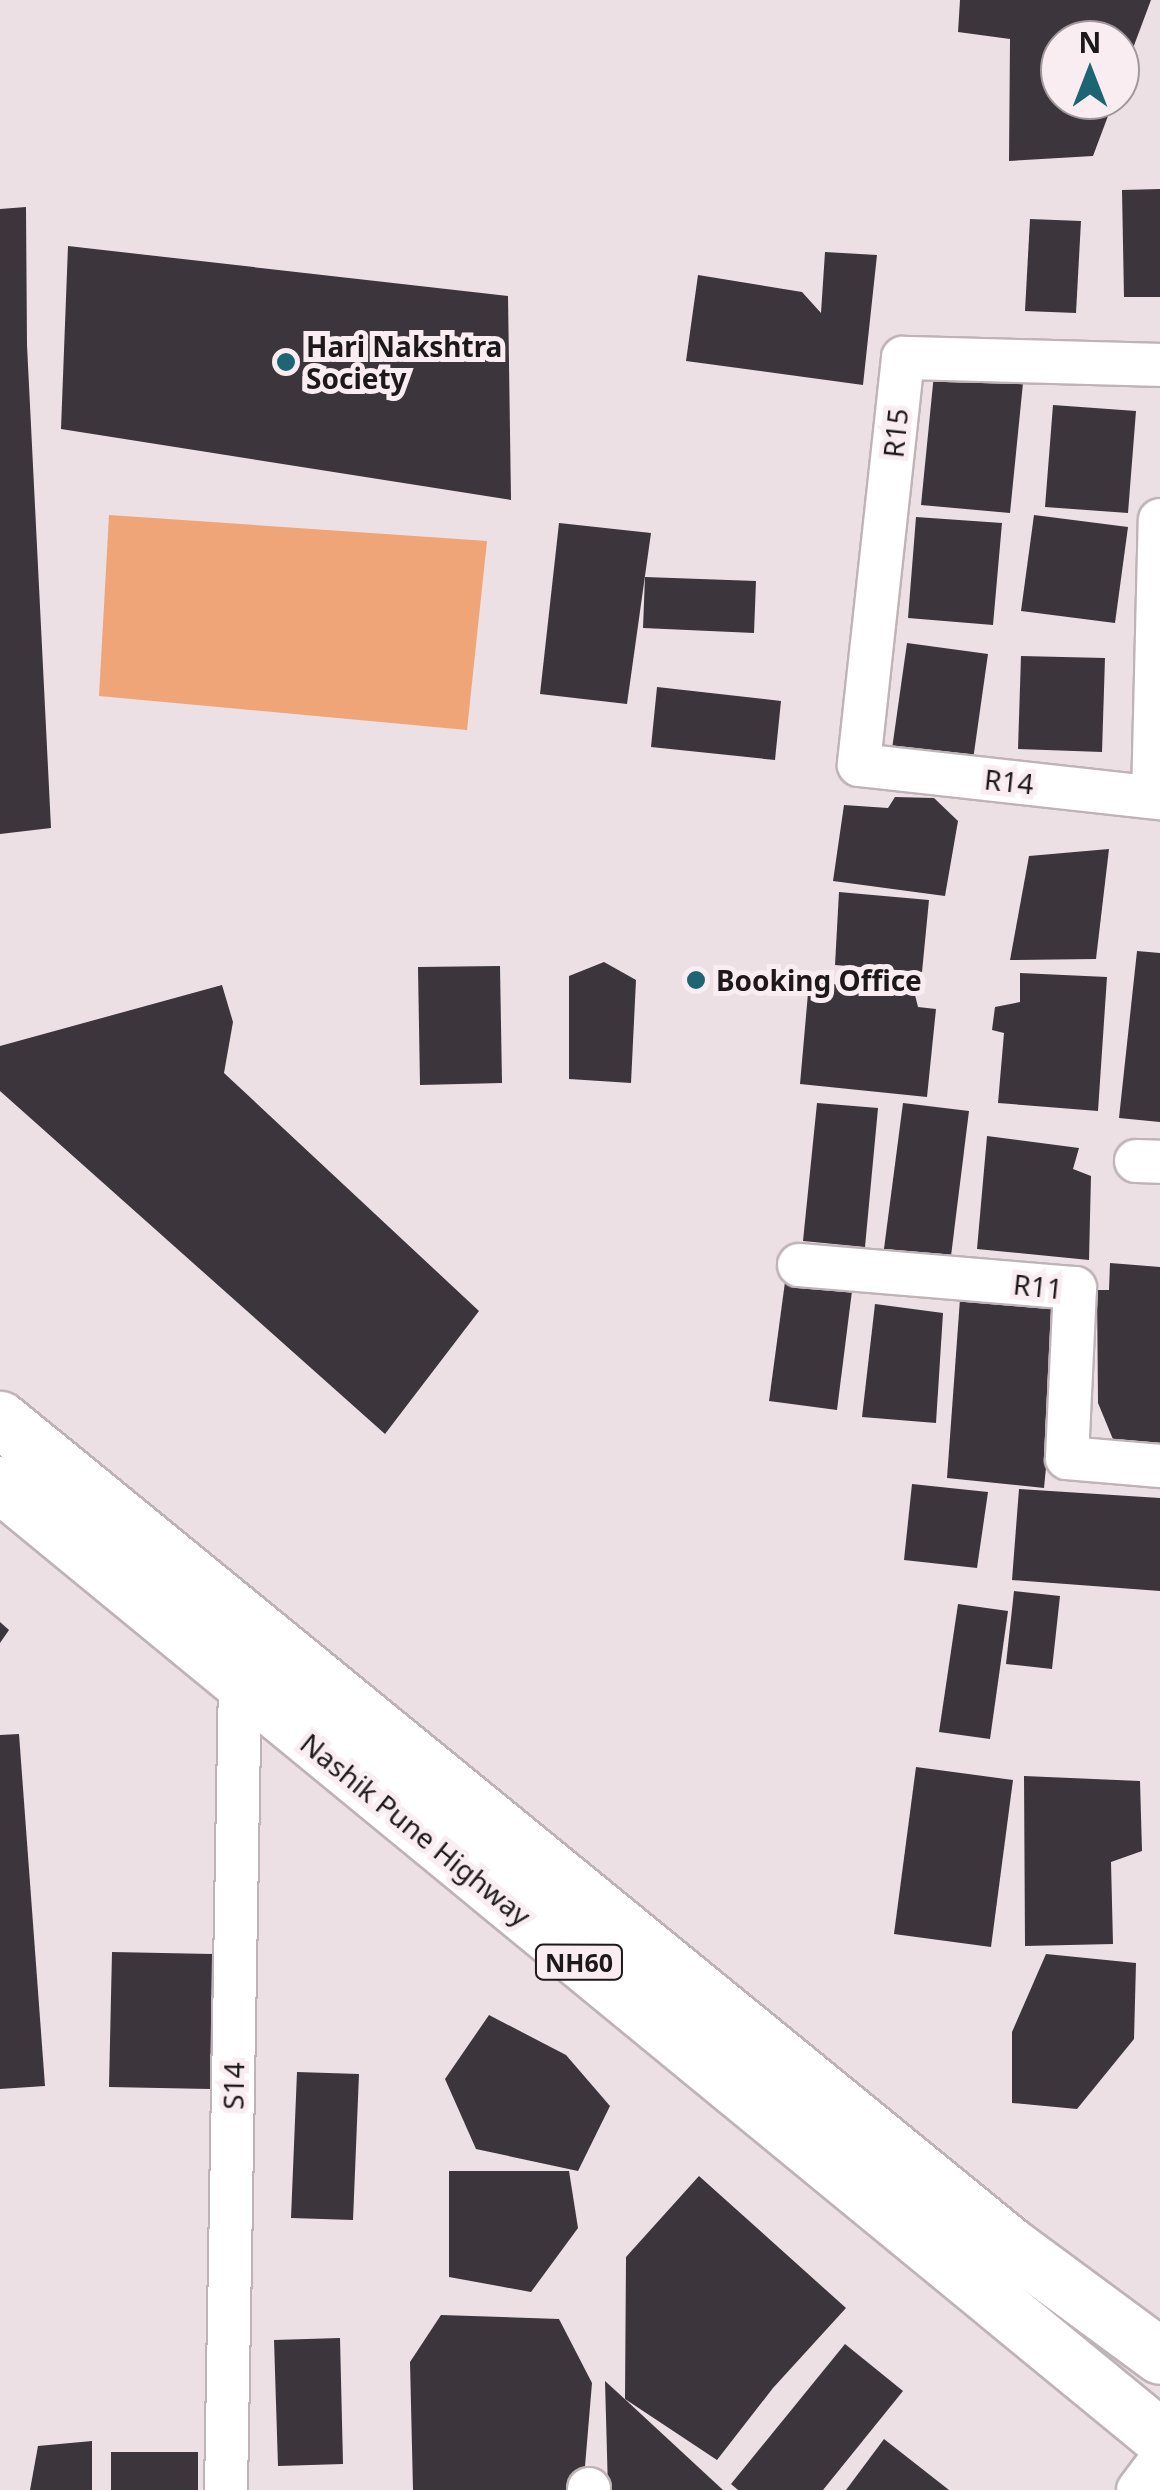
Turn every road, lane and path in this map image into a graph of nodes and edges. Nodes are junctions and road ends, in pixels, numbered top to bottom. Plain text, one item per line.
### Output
1 (1160, 365) edge
2 (1160, 520) edge
3 (859, 764) joint
4 (1156, 798) edge
5 (799, 1265) dead end
6 (0, 1419) edge
7 (1160, 1466) edge
8 (0, 1484) edge
9 (240, 1682) junction
10 (1160, 2356) edge
11 (1160, 2437) edge
12 (1160, 2461) edge
13 (226, 2490) edge
14 (1138, 2490) edge

1 - 3 street, R15
2 - 4 street
3 - 4 street, R14
5 - 7 street, R11
6 - 10 highway, Nashik Pune Highway / NH60
8 - 9 highway, Nashik Pune Highway / NH60
9 - 11 highway, Nashik Pune Highway / NH60
9 - 13 street, S14
12 - 14 street

